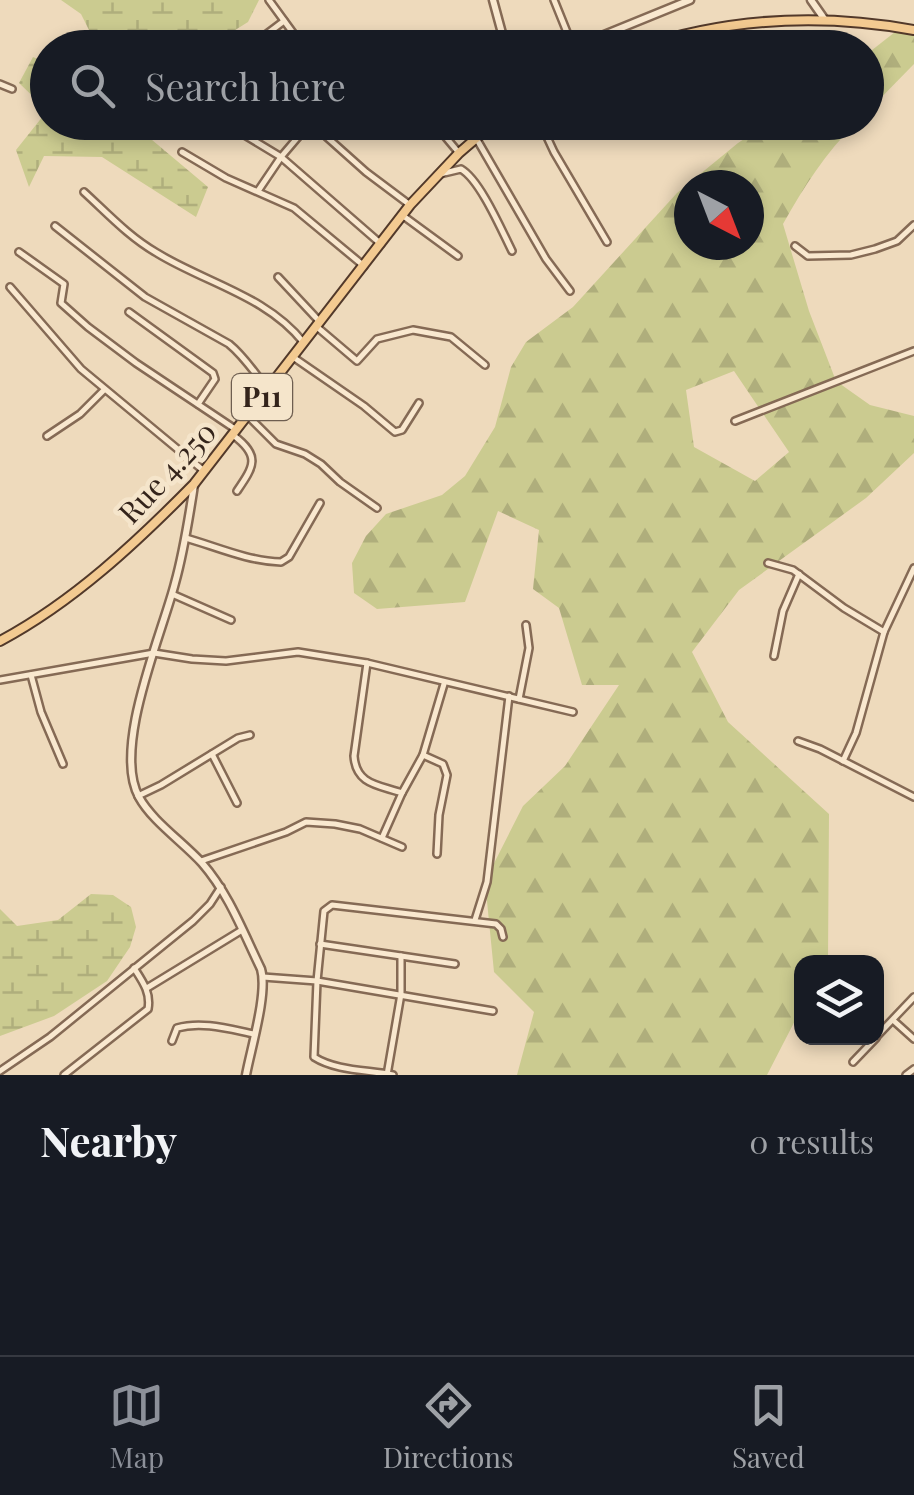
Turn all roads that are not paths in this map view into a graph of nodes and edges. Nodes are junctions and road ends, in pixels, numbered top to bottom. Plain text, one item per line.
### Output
1 (269, 0) edge
2 (493, 0) edge
3 (554, 0) edge
4 (690, 0) edge
5 (811, 0) edge
6 (284, 20) junction
7 (825, 20) junction
8 (271, 30) edge
9 (291, 30) edge
10 (501, 30) edge
11 (565, 30) edge
12 (615, 30) edge
13 (705, 30) edge
14 (914, 30) edge
15 (0, 84) edge
16 (12, 89) dead end
17 (252, 140) edge
18 (296, 140) edge
19 (330, 140) edge
20 (448, 140) edge
21 (474, 140) edge
22 (477, 140) edge
23 (548, 140) edge
24 (182, 152) dead end
25 (458, 153) junction
26 (281, 157) junction
27 (438, 175) junction
28 (258, 191) junction
29 (84, 192) dead end
30 (410, 205) junction
31 (402, 215) junction
32 (55, 226) dead end
33 (914, 226) edge
34 (607, 242) dead end
35 (381, 244) junction
36 (795, 246) dead end
37 (512, 251) dead end
38 (20, 252) dead end
39 (458, 256) dead end
40 (364, 266) junction
41 (278, 277) dead end
42 (10, 287) dead end
43 (570, 291) dead end
44 (129, 312) dead end
45 (319, 325) junction
46 (304, 343) junction
47 (914, 351) edge
48 (293, 357) junction
49 (486, 365) dead end
50 (268, 389) junction
51 (104, 390) junction
52 (419, 403) dead end
53 (198, 404) junction
54 (248, 416) junction
55 (735, 421) dead end
56 (235, 433) junction
57 (47, 436) dead end
58 (204, 470) junction
59 (194, 484) junction
60 (237, 491) dead end
61 (320, 503) dead end
62 (377, 508) dead end
63 (186, 538) junction
64 (768, 563) dead end
65 (914, 568) edge
66 (799, 574) junction
67 (172, 594) junction
68 (231, 620) dead end
69 (526, 625) dead end
70 (884, 632) junction
71 (0, 641) edge
72 (154, 654) junction
73 (774, 656) dead end
74 (367, 663) junction
75 (31, 675) junction
76 (0, 680) edge
77 (445, 682) junction
78 (509, 696) junction
79 (519, 699) junction
80 (573, 712) dead end
81 (250, 735) dead end
82 (798, 741) dead end
83 (212, 754) junction
84 (423, 755) junction
85 (843, 761) junction
86 (63, 764) dead end
87 (402, 793) junction
88 (138, 796) junction
89 (914, 797) edge
90 (238, 803) dead end
91 (382, 838) junction
92 (402, 846) dead end
93 (437, 854) dead end
94 (200, 861) junction
95 (222, 887) junction
96 (475, 922) junction
97 (242, 930) junction
98 (503, 937) dead end
99 (320, 944) junction
100 (402, 956) junction
101 (456, 964) dead end
102 (134, 968) junction
103 (263, 977) junction
104 (317, 981) junction
105 (146, 988) junction
106 (400, 994) junction
107 (914, 997) edge
108 (494, 1012) dead end
109 (893, 1020) junction
110 (884, 1029) edge
111 (254, 1034) junction
112 (914, 1039) edge
113 (172, 1041) dead end
114 (869, 1045) edge
115 (854, 1062) dead end
116 (914, 1069) edge
117 (0, 1071) edge
118 (64, 1075) edge
119 (246, 1075) edge
120 (389, 1075) edge
121 (906, 1075) edge

1 - 6 street
2 - 10 street
3 - 11 street
4 - 12 street
5 - 7 street
6 - 8 street
6 - 9 street
7 - 13 main road
7 - 14 main road
15 - 16 street
17 - 26 street
18 - 26 street
19 - 30 street
20 - 25 street
21 - 25 main road, Rue 4.250 / P11
22 - 43 street
23 - 34 street
24 - 28 street
25 - 27 main road, Rue 4.250 / P11
26 - 28 street
26 - 35 street
27 - 30 main road, Rue 4.250 / P11
27 - 37 street
28 - 40 street
29 - 46 street
30 - 31 main road, Rue 4.250 / P11
31 - 35 main road, Rue 4.250 / P11
31 - 39 street
32 - 50 street
33 - 36 street
35 - 40 main road, Rue 4.250 / P11
38 - 53 street
40 - 45 main road, Rue 4.250 / P11
41 - 45 street
42 - 51 street
44 - 53 street
45 - 46 main road, Rue 4.250 / P11
45 - 49 street
46 - 48 main road, Rue 4.250 / P11
47 - 55 street
48 - 50 main road, Rue 4.250 / P11
48 - 52 street
50 - 54 main road, Rue 4.250 / P11
51 - 57 street
51 - 58 street
53 - 56 street
54 - 56 main road, Rue 4.250 / P11
54 - 62 street
56 - 58 main road, Rue 4.250 / P11
56 - 60 street
58 - 59 main road, Rue 4.250 / P11
59 - 63 street
59 - 71 main road, Rue 4.250 / P11
61 - 63 street
63 - 67 street
64 - 66 street
65 - 70 street
66 - 70 street
66 - 73 street
67 - 68 street
67 - 72 street
69 - 79 street
70 - 85 street
72 - 74 street
72 - 75 street
72 - 88 street
74 - 77 street
74 - 87 street
75 - 76 street
75 - 86 street
77 - 78 street
77 - 84 street
78 - 79 street
78 - 96 street
79 - 80 street
81 - 83 street
82 - 85 street
83 - 88 street
83 - 90 street
84 - 87 street
84 - 93 street
85 - 89 street
87 - 91 street
88 - 94 street
91 - 92 street
91 - 94 street
94 - 95 street
95 - 97 street
95 - 102 street
96 - 98 street
96 - 99 street
97 - 103 street
97 - 105 street
99 - 100 street
99 - 104 street
100 - 101 street
100 - 106 street
102 - 105 street
102 - 117 street
103 - 104 street
103 - 111 street
104 - 106 street
104 - 120 street
105 - 118 street
106 - 108 street
106 - 120 street
107 - 109 street
109 - 110 street
109 - 112 street
111 - 113 street
111 - 119 street
114 - 115 street
116 - 121 street

